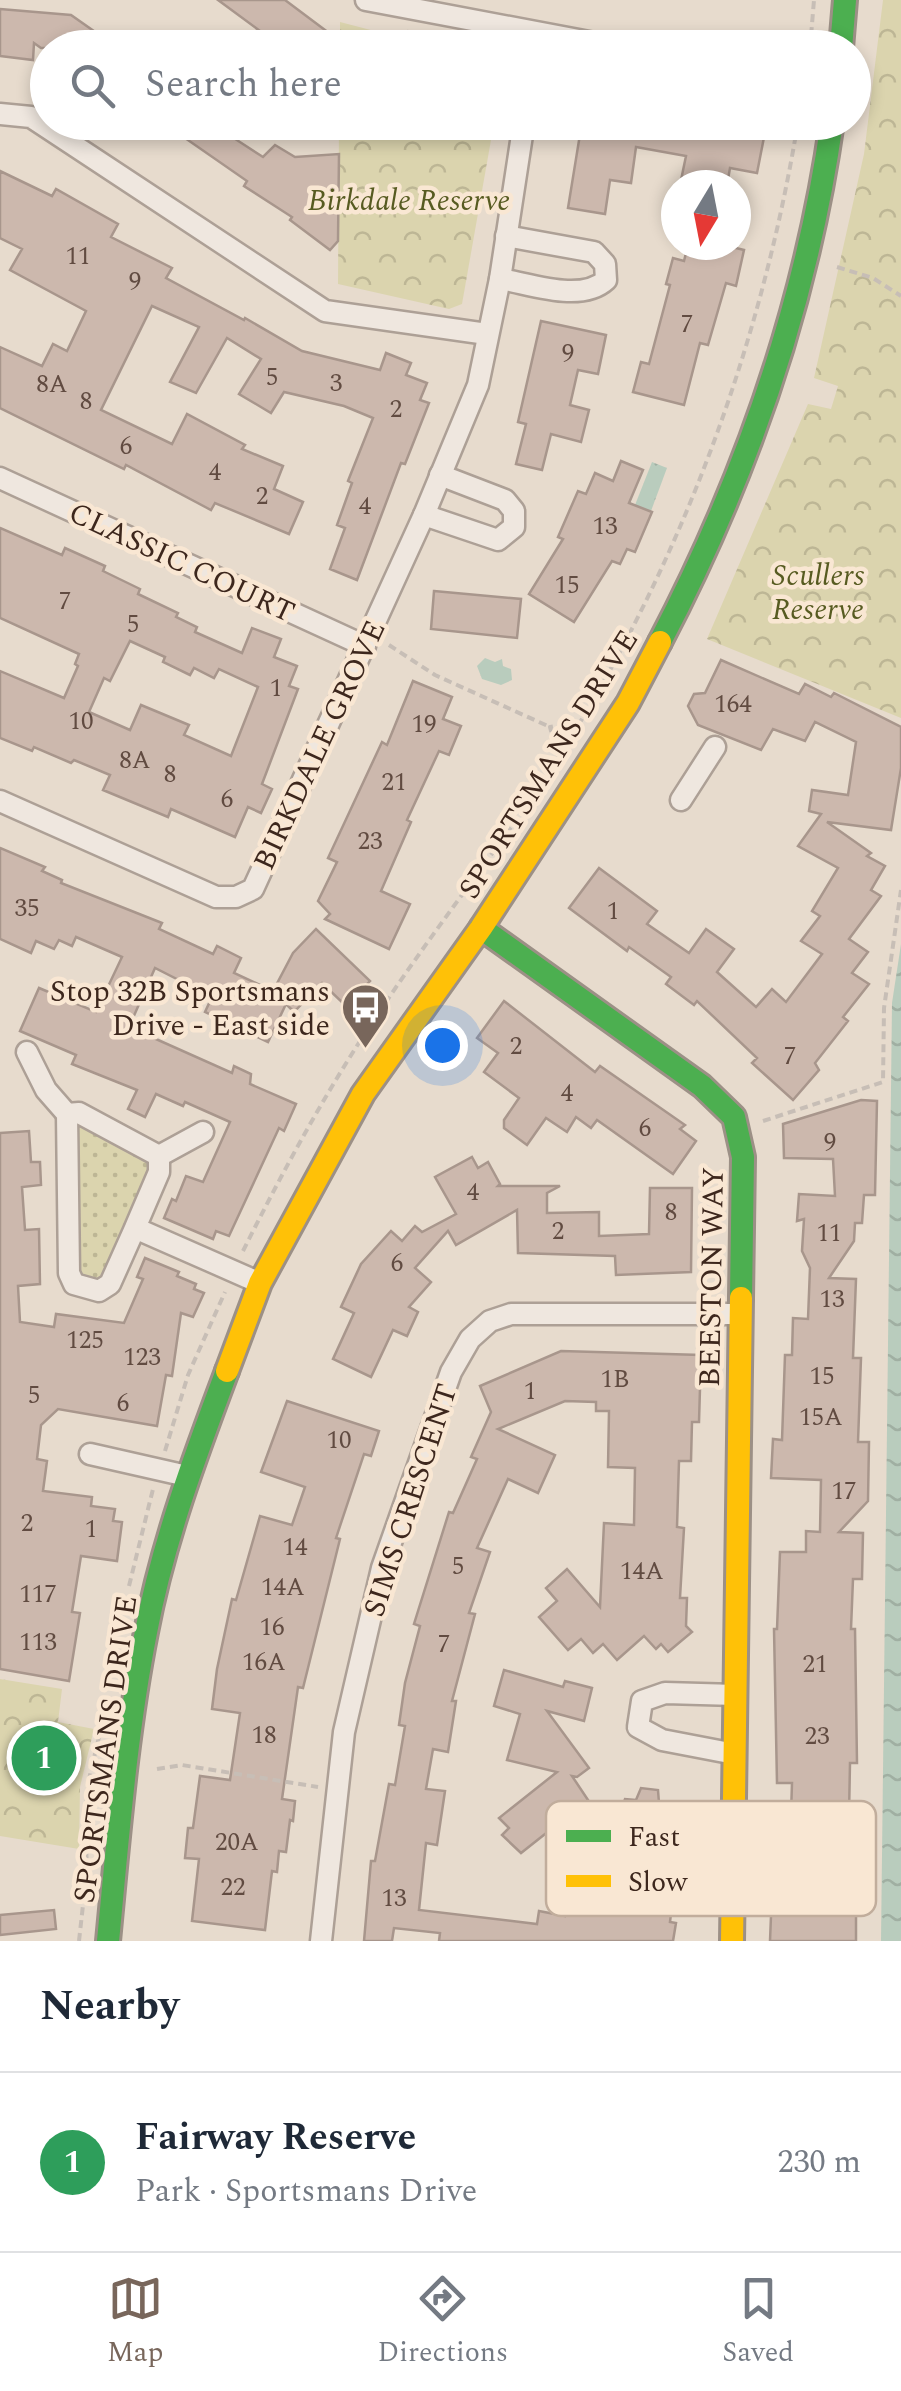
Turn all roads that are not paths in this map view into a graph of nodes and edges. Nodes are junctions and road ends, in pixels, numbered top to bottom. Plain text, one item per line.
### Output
1 (366, 0) edge
2 (845, 0) edge
3 (491, 30) edge
4 (842, 30) edge
5 (0, 114) edge
6 (30, 117) edge
7 (66, 140) edge
8 (521, 140) edge
9 (830, 140) edge
10 (506, 236) junction
11 (500, 280) junction
12 (487, 334) junction
13 (440, 475) junction
14 (0, 478) edge
15 (424, 515) junction
16 (364, 646) junction
17 (715, 747) dead end
18 (681, 800) dead end
19 (0, 801) edge
20 (481, 928) junction
21 (27, 1052) dead end
22 (66, 1114) junction
23 (202, 1132) dead end
24 (159, 1156) junction
25 (135, 1228) junction
26 (260, 1283) junction
27 (741, 1314) junction
28 (90, 1454) dead end
29 (187, 1476) junction
30 (736, 1695) junction
31 (735, 1754) junction
32 (734, 1801) edge
33 (732, 1916) edge
34 (108, 1941) edge
35 (321, 1941) edge
36 (732, 1941) edge

1 - 3 street
2 - 4 street
5 - 6 street
7 - 12 street
8 - 10 street, BIRKDALE GROVE
9 - 20 street, SPORTSMANS DRIVE
10 - 11 street, BIRKDALE GROVE
10 - 11 street
11 - 12 street, BIRKDALE GROVE
12 - 13 street, BIRKDALE GROVE
13 - 15 street, BIRKDALE GROVE
13 - 15 street
14 - 16 street, CLASSIC COURT
15 - 16 street, BIRKDALE GROVE
16 - 19 street, BIRKDALE GROVE
17 - 18 street
20 - 26 street, SPORTSMANS DRIVE
20 - 27 street, BEESTON WAY
21 - 22 street
22 - 24 street
22 - 25 street
23 - 24 street
24 - 25 street
25 - 26 street
26 - 29 street, SPORTSMANS DRIVE
27 - 30 street, BEESTON WAY
27 - 35 street, SIMS CRESCENT
28 - 29 street
29 - 34 street, SPORTSMANS DRIVE
30 - 31 street, BEESTON WAY
30 - 31 street
31 - 32 street, BEESTON WAY
33 - 36 street, BEESTON WAY

